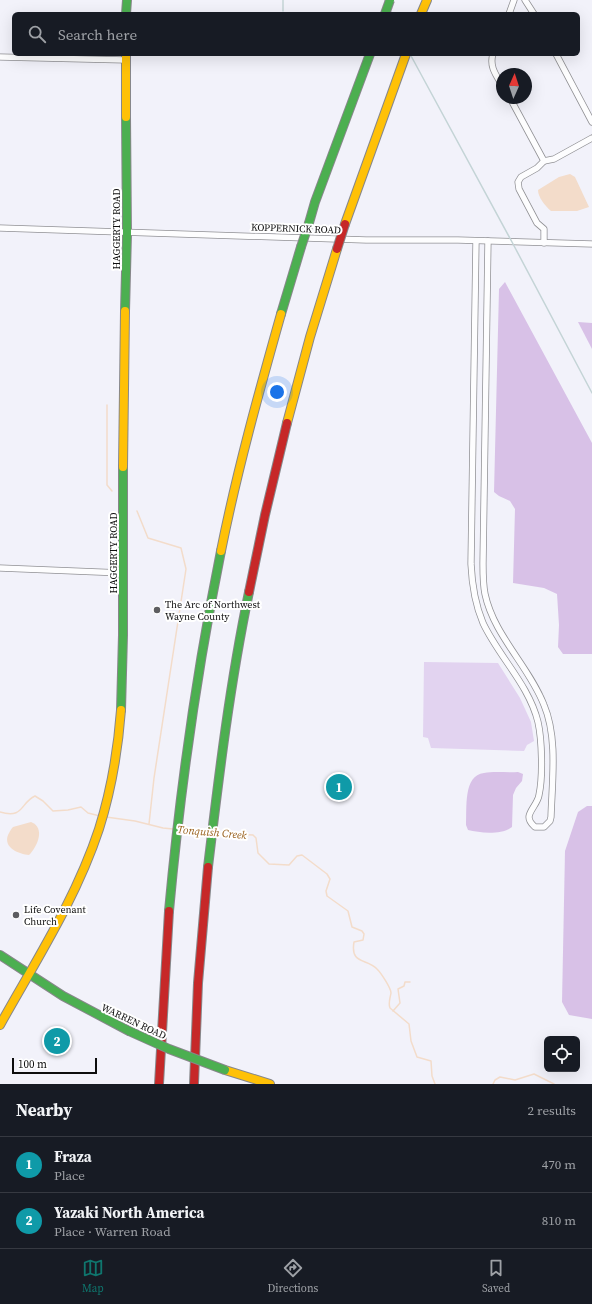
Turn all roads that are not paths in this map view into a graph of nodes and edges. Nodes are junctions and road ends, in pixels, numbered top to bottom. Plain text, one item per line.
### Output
1 (127, 0) edge
2 (390, 0) edge
3 (426, 0) edge
4 (514, 0) edge
5 (525, 0) edge
6 (126, 12) edge
7 (386, 12) edge
8 (422, 12) edge
9 (510, 12) edge
10 (533, 12) edge
11 (369, 56) edge
12 (405, 56) edge
13 (493, 56) edge
14 (557, 56) edge
15 (0, 57) edge
16 (126, 57) edge
17 (496, 73) edge
18 (513, 104) edge
19 (592, 122) edge
20 (592, 138) edge
21 (544, 161) junction
22 (0, 228) edge
23 (127, 232) junction
24 (476, 241) junction
25 (488, 242) junction
26 (544, 243) junction
27 (592, 244) edge
28 (475, 311) junction
29 (486, 311) junction
30 (474, 378) junction
31 (485, 378) junction
32 (473, 452) junction
33 (484, 452) junction
34 (483, 554) junction
35 (472, 555) junction
36 (0, 568) edge
37 (123, 573) junction
38 (500, 631) junction
39 (491, 636) junction
40 (540, 789) junction
41 (552, 790) junction
42 (0, 955) edge
43 (28, 975) junction
44 (0, 1025) edge
45 (159, 1084) edge
46 (194, 1084) edge
47 (270, 1084) edge

1 - 6 main road
2 - 7 main road, bridge
3 - 8 main road
4 - 9 street
5 - 10 street
11 - 45 main road, bridge
12 - 46 main road, bridge
13 - 17 street
14 - 19 street
15 - 16 street
16 - 23 main road, HAGGERTY ROAD
18 - 21 street
20 - 21 street
21 - 26 street
22 - 23 street, KOPPERNICK ROAD
23 - 24 street, KOPPERNICK ROAD
23 - 37 main road, HAGGERTY ROAD
24 - 25 street, KOPPERNICK ROAD
24 - 28 street
25 - 26 street, KOPPERNICK ROAD
25 - 29 street
26 - 27 street, KOPPERNICK ROAD
28 - 29 street
28 - 30 street
29 - 31 street
30 - 31 street
30 - 32 street
31 - 33 street
32 - 33 street
32 - 35 street
33 - 34 street
34 - 35 street
34 - 38 street
35 - 39 street
36 - 37 street
37 - 43 main road, HAGGERTY ROAD
38 - 39 street
38 - 41 street
39 - 40 street
40 - 41 street
40 - 41 street
42 - 43 main road, WARREN ROAD
43 - 44 main road, HAGGERTY ROAD
43 - 47 main road, WARREN ROAD, bridge

